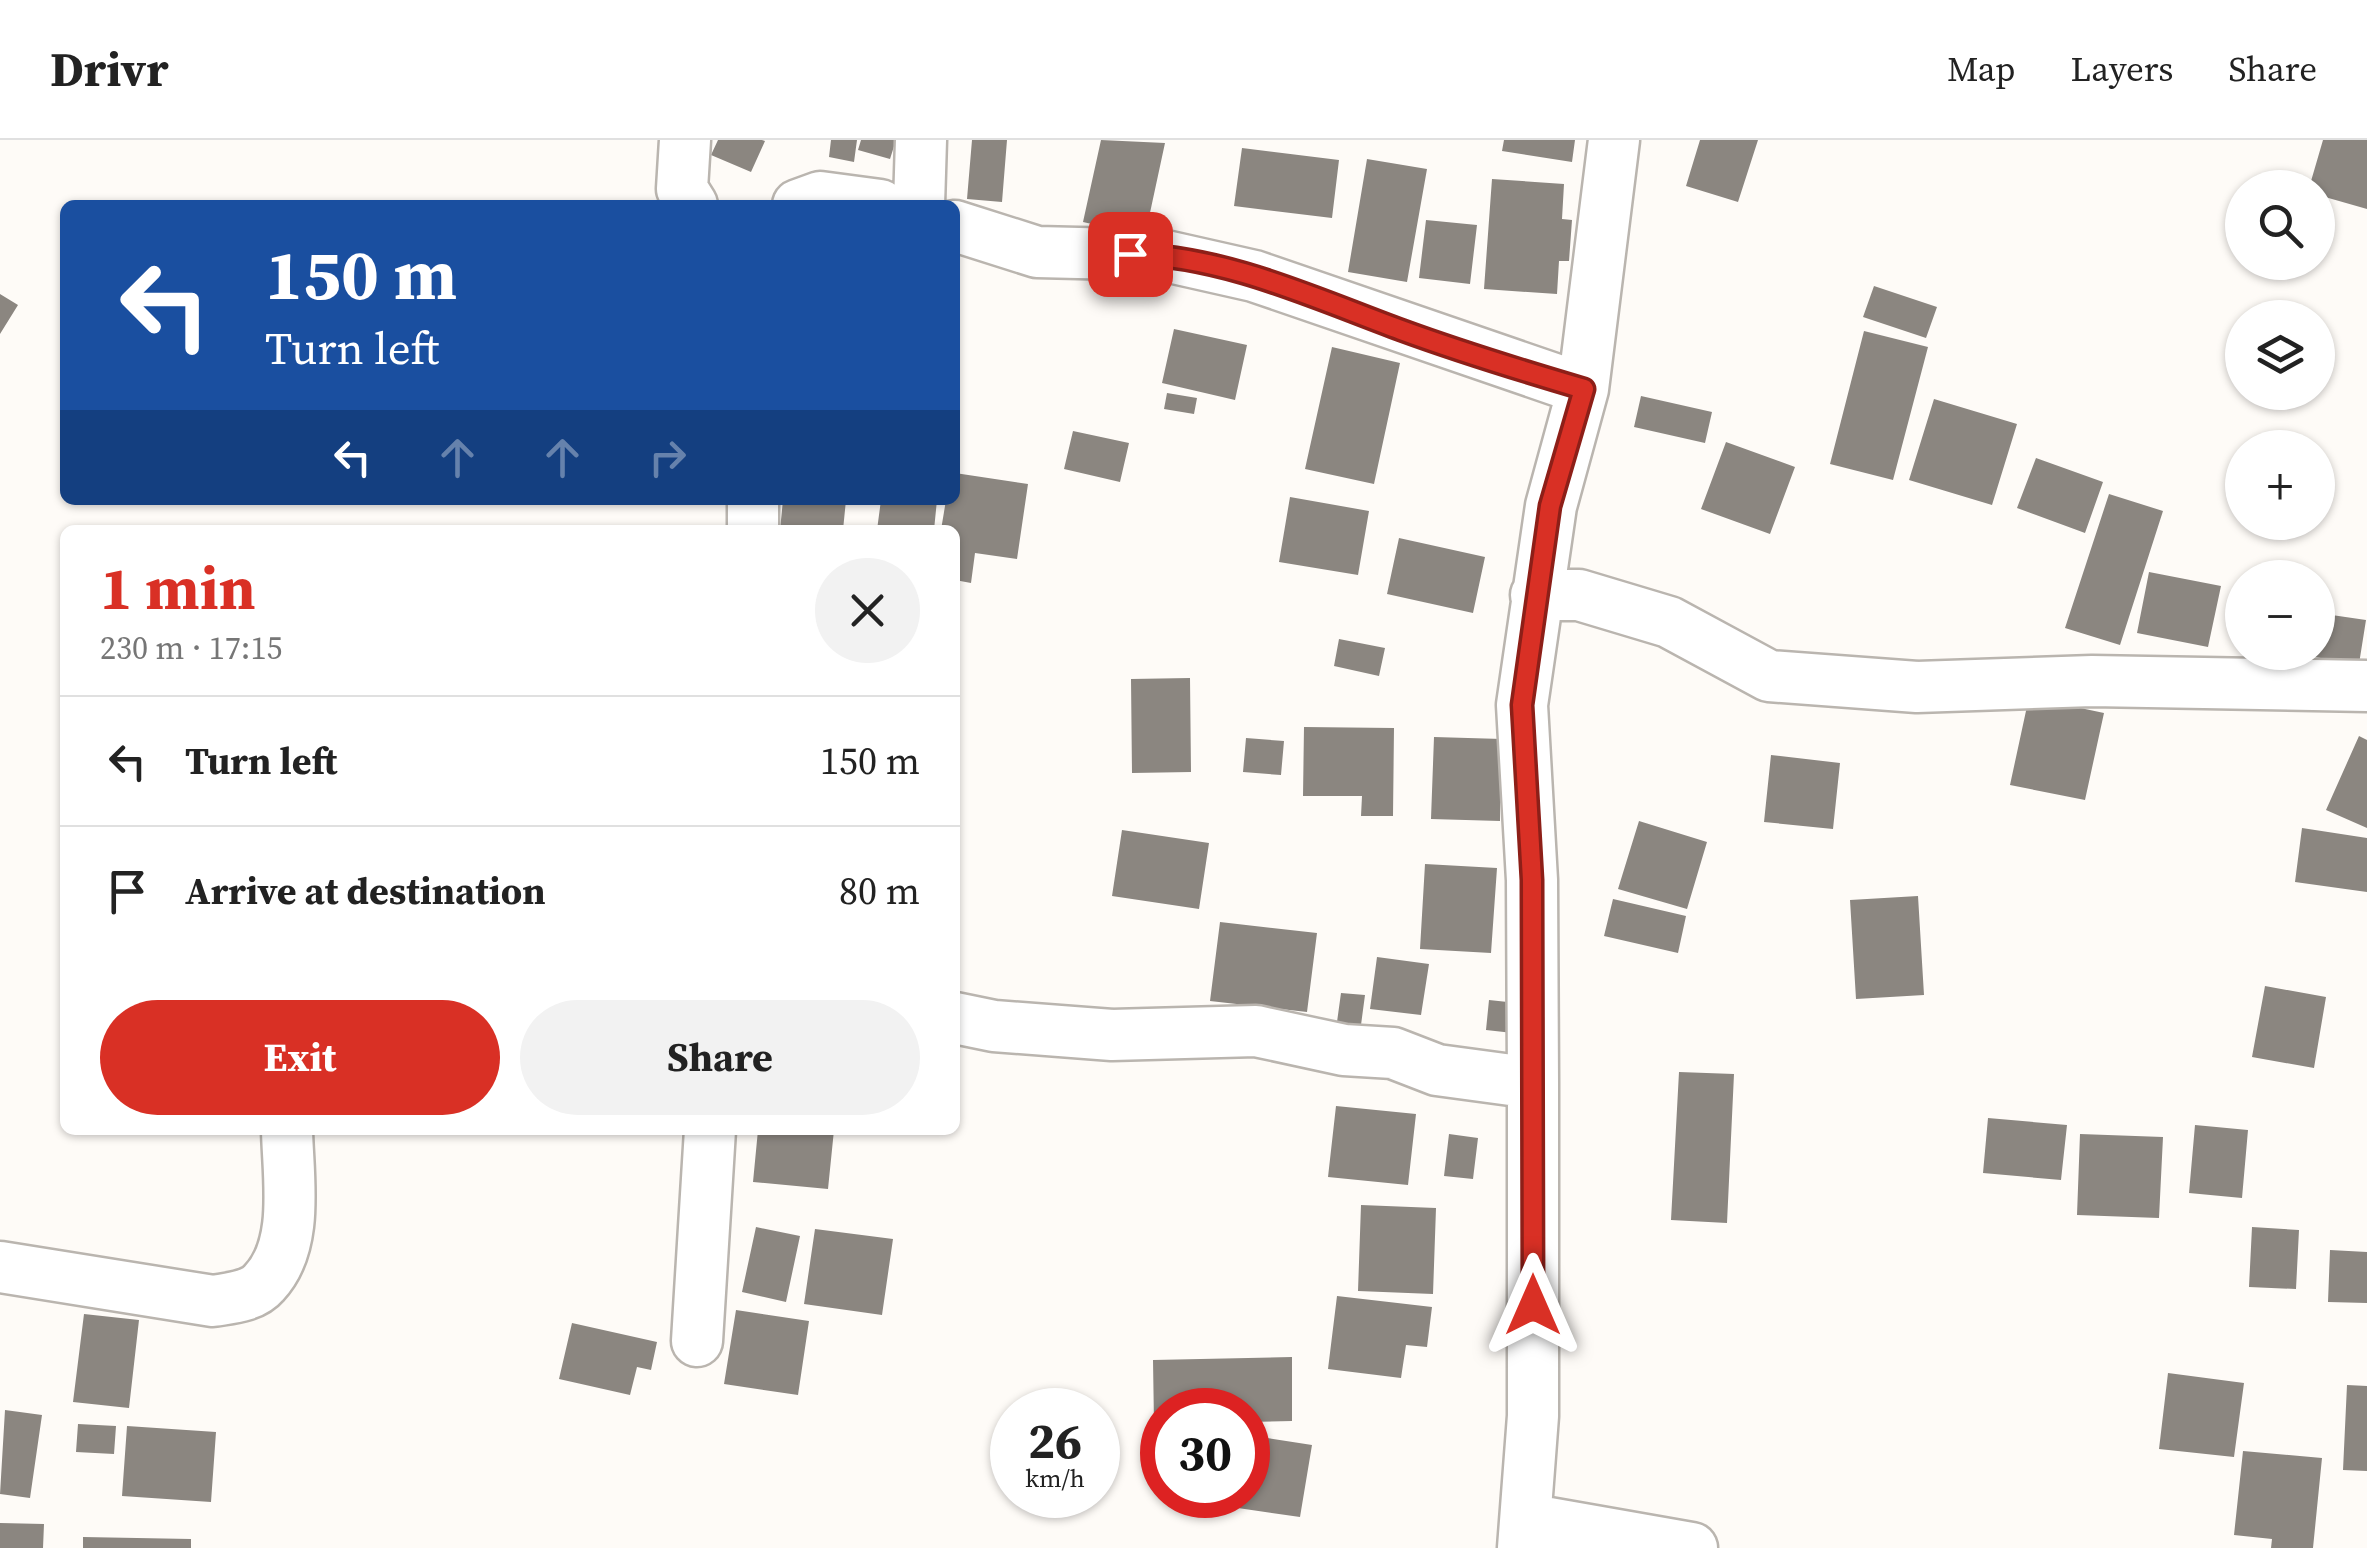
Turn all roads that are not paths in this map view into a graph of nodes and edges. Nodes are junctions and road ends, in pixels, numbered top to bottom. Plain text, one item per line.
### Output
1 (685, 140) edge
2 (921, 140) edge
3 (1614, 140) edge
4 (689, 200) edge
5 (920, 200) edge
6 (960, 228) edge
7 (1584, 389) junction
8 (1536, 595) junction
9 (2367, 686) edge
10 (960, 1019) edge
11 (1534, 1083) junction
12 (287, 1135) edge
13 (710, 1135) edge
14 (0, 1267) edge
15 (696, 1341) dead end
16 (1525, 1534) edge
17 (1692, 1548) edge

1 - 4 street
2 - 5 street
3 - 7 street
6 - 7 street
7 - 8 street
8 - 9 street
8 - 11 street
10 - 11 street
11 - 16 street
12 - 14 street
13 - 15 street
16 - 17 street

